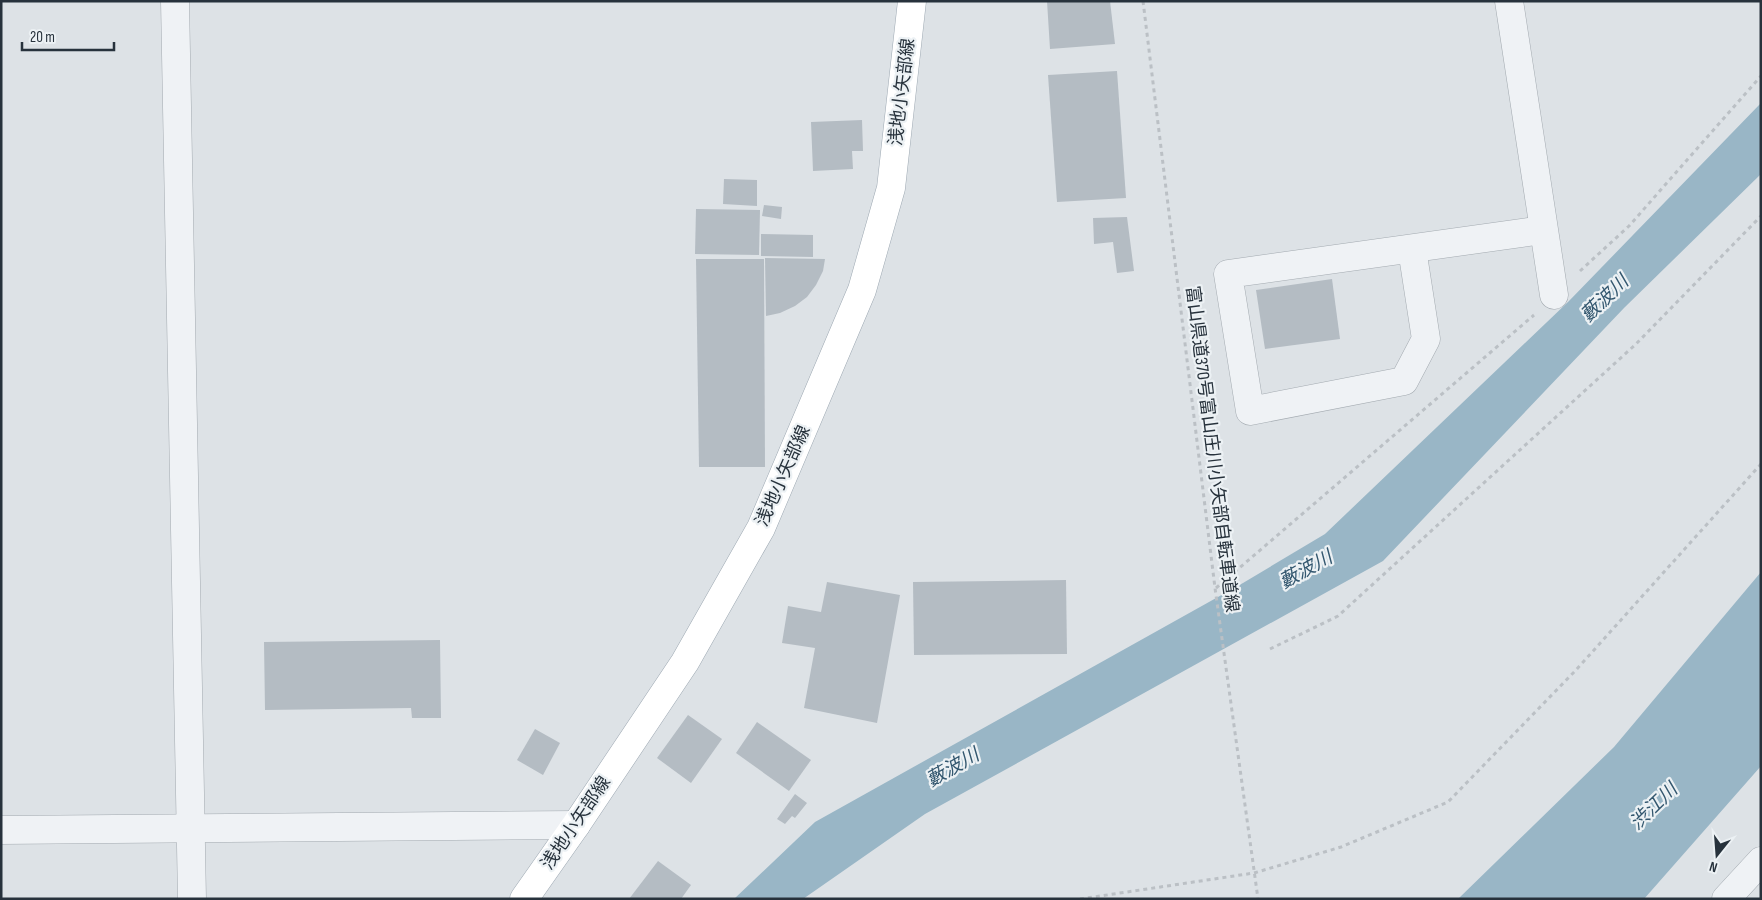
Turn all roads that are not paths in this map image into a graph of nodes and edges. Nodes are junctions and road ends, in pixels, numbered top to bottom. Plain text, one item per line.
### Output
1 (175, 1) edge
2 (912, 1) edge
3 (1509, 1) edge
4 (1544, 230) junction
5 (1412, 249) junction
6 (1554, 296) road end
7 (576, 825) junction
8 (191, 827) junction
9 (1, 830) edge
10 (1761, 861) edge
11 (192, 899) edge
12 (524, 899) edge
13 (1726, 899) edge

1 - 8 street
2 - 7 main road, 浅地小矢部線
3 - 4 street
4 - 5 street
4 - 6 street
5 - 5 street
7 - 8 street
7 - 12 main road, 浅地小矢部線
8 - 9 street
8 - 11 street
10 - 13 street

